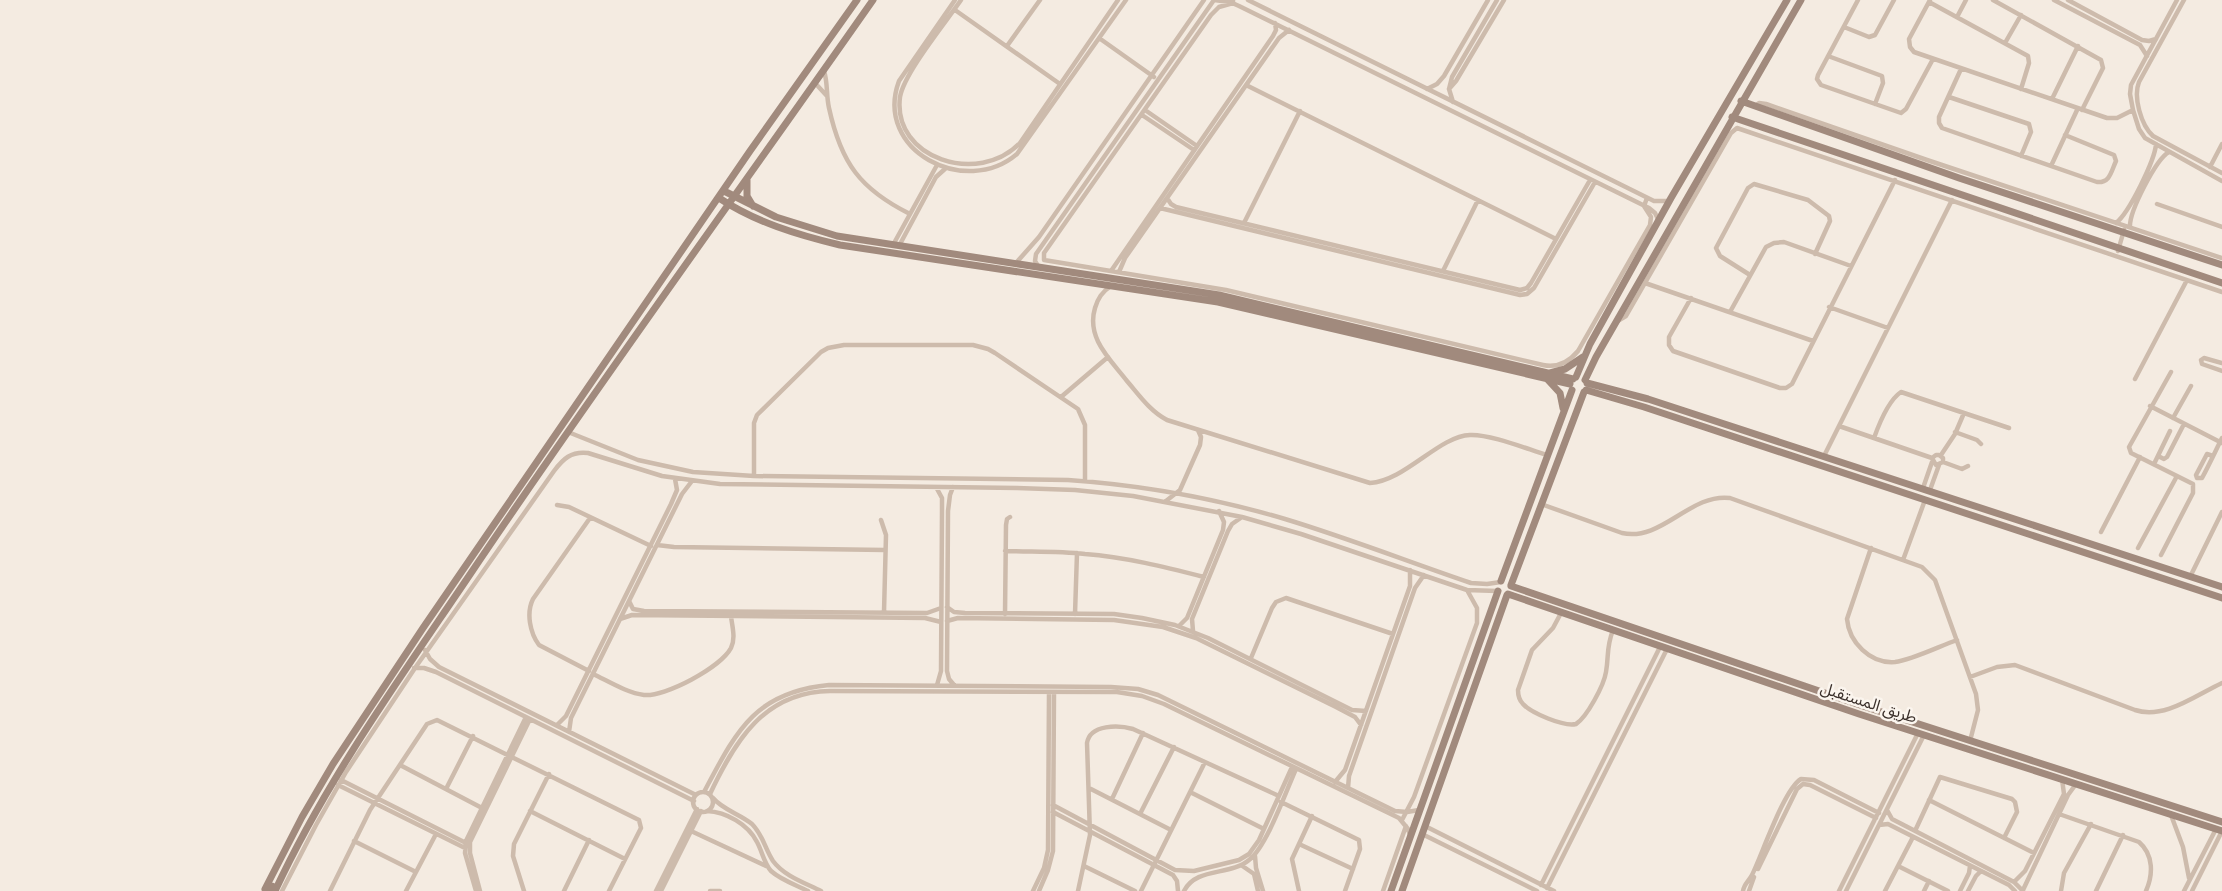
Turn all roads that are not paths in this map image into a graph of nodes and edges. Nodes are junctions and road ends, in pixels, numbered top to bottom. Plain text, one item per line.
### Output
1 (857, 0) edge
2 (873, 0) edge
3 (955, 0) edge
4 (962, 0) edge
5 (1040, 0) edge
6 (1118, 0) edge
7 (1126, 0) edge
8 (1204, 0) edge
9 (1214, 0) edge
10 (1248, 0) edge
11 (1488, 0) edge
12 (1497, 0) edge
13 (1504, 0) edge
14 (1787, 0) edge
15 (1801, 0) edge
16 (1858, 0) edge
17 (1894, 0) edge
18 (1966, 0) edge
19 (1993, 0) edge
20 (2054, 0) edge
21 (2068, 0) edge
22 (2177, 0) edge
23 (2184, 0) edge
24 (1929, 1) edge
25 (1233, 2) edge
26 (955, 10) junction
27 (2021, 15) junction
28 (1778, 16) junction
29 (1957, 17) junction
30 (1788, 22) junction
31 (1275, 23) junction
32 (1844, 27) junction
33 (1289, 30) junction
34 (1192, 31) junction
35 (1769, 31) junction
36 (1198, 35) junction
37 (1779, 37) junction
38 (1096, 39) junction
39 (2156, 39) junction
40 (2005, 43) junction
41 (1007, 46) junction
42 (2078, 46) junction
43 (1264, 55) junction
44 (1828, 56) junction
45 (2146, 56) junction
46 (1934, 59) junction
47 (1961, 69) junction
48 (824, 71) junction
49 (1445, 74) junction
50 (1152, 75) junction
51 (1452, 77) junction
52 (1158, 80) junction
53 (815, 82) junction
54 (1060, 84) junction
55 (1246, 85) junction
56 (1427, 89) junction
57 (1449, 89) junction
58 (2021, 89) junction
59 (827, 96) junction
60 (1948, 97) junction
61 (2052, 99) junction
62 (1741, 101) junction
63 (1453, 102) junction
64 (1875, 104) junction
65 (2080, 109) junction
66 (2133, 110) junction
67 (1300, 111) junction
68 (1143, 112) junction
69 (1732, 117) junction
70 (1493, 122) junction
71 (901, 124) junction
72 (1743, 124) junction
73 (1034, 127) junction
74 (1489, 130) junction
75 (1125, 132) junction
76 (2065, 135) junction
77 (760, 137) junction
78 (2160, 141) junction
79 (2222, 144) edge
80 (771, 145) junction
81 (2155, 145) junction
82 (1195, 148) junction
83 (2170, 150) junction
84 (2021, 156) junction
85 (938, 165) junction
86 (2051, 166) junction
87 (2210, 167) junction
88 (946, 168) junction
89 (2222, 173) edge
90 (749, 176) junction
91 (933, 179) junction
92 (1895, 180) junction
93 (1592, 181) junction
94 (2222, 181) edge
95 (721, 194) junction
96 (1167, 198) junction
97 (1647, 198) junction
98 (731, 200) junction
99 (1478, 200) junction
100 (1952, 200) junction
101 (1670, 201) junction
102 (2157, 204) dead end
103 (1644, 206) junction
104 (755, 208) junction
105 (1160, 208) junction
106 (1179, 211) junction
107 (910, 214) junction
108 (1660, 222) junction
109 (1244, 223) junction
110 (2115, 226) junction
111 (2222, 227) edge
112 (2127, 228) junction
113 (1039, 237) junction
114 (1556, 239) junction
115 (1045, 242) junction
116 (896, 245) junction
117 (1336, 248) junction
118 (2119, 248) junction
119 (1815, 254) junction
120 (2116, 256) junction
121 (2222, 258) edge
122 (1016, 263) junction
123 (1038, 266) junction
124 (1851, 266) junction
125 (2222, 266) edge
126 (1111, 271) junction
127 (1119, 272) junction
128 (1443, 272) junction
129 (1750, 275) junction
130 (2187, 280) junction
131 (1093, 283) junction
132 (1645, 283) junction
133 (2222, 283) edge
134 (1111, 286) junction
135 (1145, 287) junction
136 (2222, 292) edge
137 (1099, 296) junction
138 (651, 298) junction
139 (1691, 298) junction
140 (657, 305) junction
141 (1829, 307) junction
142 (1730, 312) junction
143 (639, 316) junction
144 (646, 321) junction
145 (1616, 322) junction
146 (1888, 328) junction
147 (1813, 341) junction
148 (1590, 344) junction
149 (1584, 356) junction
150 (1108, 357) junction
151 (1596, 357) junction
152 (2222, 363) edge
153 (2222, 371) edge
154 (2171, 372) dead end
155 (1545, 376) junction
156 (2135, 379) dead end
157 (1573, 383) junction
158 (1585, 386) junction
159 (2191, 386) dead end
160 (1061, 396) junction
161 (1648, 399) junction
162 (2150, 406) junction
163 (1644, 407) junction
164 (1563, 410) junction
165 (1964, 413) junction
166 (2173, 418) junction
167 (2184, 424) junction
168 (1839, 426) junction
169 (2009, 428) dead end
170 (1198, 430) junction
171 (568, 432) junction
172 (1955, 432) junction
173 (2177, 437) junction
174 (1874, 438) junction
175 (2221, 441) edge
176 (1981, 444) dead end
177 (596, 445) junction
178 (593, 454) junction
179 (1547, 455) junction
180 (1824, 456) junction
181 (1941, 456) junction
182 (2158, 456) junction
183 (2214, 456) junction
184 (2140, 457) junction
185 (1932, 460) junction
186 (1941, 464) junction
187 (2154, 464) junction
188 (1968, 466) dead end
189 (754, 476) junction
190 (782, 476) junction
191 (2177, 476) junction
192 (985, 478) junction
193 (675, 479) junction
194 (692, 481) junction
195 (1085, 481) junction
196 (781, 486) junction
197 (936, 487) junction
198 (953, 487) junction
199 (985, 487) junction
200 (1926, 489) junction
201 (1178, 492) junction
202 (1925, 500) junction
203 (1166, 501) junction
204 (1181, 504) junction
205 (1541, 504) junction
206 (557, 505) dead end
207 (674, 506) junction
208 (945, 511) junction
209 (1219, 511) junction
210 (2222, 512) edge
211 (1242, 516) junction
212 (1010, 517) dead end
213 (590, 518) junction
214 (881, 520) dead end
215 (2102, 532) dead end
216 (1224, 534) junction
217 (654, 546) junction
218 (1871, 548) junction
219 (2138, 548) dead end
220 (885, 550) junction
221 (1005, 551) junction
222 (2111, 551) junction
223 (485, 553) junction
224 (1077, 553) junction
225 (474, 554) junction
226 (2120, 554) junction
227 (2162, 555) dead end
228 (1903, 560) junction
229 (2108, 561) junction
230 (2116, 564) junction
231 (1410, 570) junction
232 (1424, 575) junction
233 (1204, 577) junction
234 (2190, 577) junction
235 (1501, 581) junction
236 (465, 583) junction
237 (455, 584) junction
238 (1511, 585) junction
239 (1413, 587) junction
240 (2222, 588) edge
241 (1467, 590) junction
242 (1497, 591) junction
243 (1508, 594) junction
244 (1536, 594) junction
245 (2222, 598) edge
246 (629, 601) junction
247 (1533, 603) junction
248 (948, 607) junction
249 (941, 608) junction
250 (884, 612) junction
251 (644, 613) junction
252 (1192, 613) junction
253 (1561, 613) junction
254 (1005, 614) junction
255 (1075, 614) junction
256 (923, 615) junction
257 (731, 616) junction
258 (964, 616) junction
259 (1087, 617) junction
260 (620, 619) junction
261 (944, 622) junction
262 (1179, 626) junction
263 (1613, 630) junction
264 (1193, 631) junction
265 (1393, 634) junction
266 (1957, 640) junction
267 (1664, 648) junction
268 (425, 649) junction
269 (1251, 658) junction
270 (411, 668) junction
271 (941, 671) junction
272 (947, 671) junction
273 (591, 672) junction
274 (1970, 676) junction
275 (2222, 683) edge
276 (937, 685) junction
277 (954, 686) junction
278 (855, 688) junction
279 (1111, 689) junction
280 (1052, 693) junction
281 (1634, 707) junction
282 (571, 711) junction
283 (1366, 711) junction
284 (1351, 712) junction
285 (528, 718) junction
286 (557, 725) junction
287 (1361, 725) junction
288 (1925, 726) junction
289 (570, 732) junction
290 (1143, 733) junction
291 (1921, 734) junction
292 (473, 736) junction
293 (1970, 741) junction
294 (1248, 742) junction
295 (1174, 747) junction
296 (510, 755) junction
297 (1205, 762) junction
298 (400, 765) junction
299 (1294, 768) junction
300 (1348, 771) junction
301 (549, 774) junction
302 (2062, 779) junction
303 (340, 782) junction
304 (1335, 782) junction
305 (2076, 784) junction
306 (1089, 788) junction
307 (1348, 788) junction
308 (446, 789) junction
309 (704, 792) junction
310 (1190, 792) junction
311 (2066, 794) junction
312 (711, 796) junction
313 (489, 798) junction
314 (695, 798) junction
315 (1280, 799) junction
316 (1112, 800) junction
317 (1929, 800) junction
318 (376, 801) junction
319 (482, 808) junction
320 (1053, 809) junction
321 (699, 810) junction
322 (1419, 810) junction
323 (1887, 810) junction
324 (530, 811) junction
325 (707, 811) junction
326 (1407, 813) junction
327 (1140, 814) junction
328 (2059, 814) junction
329 (2170, 815) junction
330 (1312, 816) junction
331 (1877, 816) junction
332 (2213, 819) junction
333 (1402, 820) junction
334 (415, 821) junction
335 (1574, 821) junction
336 (1896, 821) junction
337 (2222, 822) edge
338 (1579, 824) junction
339 (2091, 824) junction
340 (1879, 825) junction
341 (1406, 826) junction
342 (1775, 827) junction
343 (1894, 827) junction
344 (1090, 828) junction
345 (1264, 829) junction
346 (2216, 829) edge
347 (1424, 830) junction
348 (691, 831) junction
349 (1171, 831) junction
350 (1915, 831) junction
351 (436, 834) junction
352 (2123, 835) junction
353 (1411, 836) junction
354 (1913, 837) junction
355 (2004, 838) junction
356 (589, 840) junction
357 (354, 841) junction
358 (1299, 844) junction
359 (465, 846) junction
360 (2034, 853) junction
361 (1256, 855) junction
362 (625, 859) junction
363 (1155, 862) junction
364 (278, 863) junction
365 (289, 864) junction
366 (1241, 865) junction
367 (1084, 866) junction
368 (1898, 866) junction
369 (1970, 866) junction
370 (769, 868) junction
371 (1353, 869) junction
372 (1512, 870) junction
373 (416, 872) junction
374 (1982, 872) junction
375 (2027, 872) junction
376 (1508, 876) junction
377 (2189, 880) junction
378 (1929, 881) junction
379 (2014, 882) junction
380 (1542, 885) junction
381 (1547, 888) junction
382 (1534, 890) edge
383 (265, 891) edge
384 (275, 891) edge
385 (282, 891) edge
386 (330, 891) edge
387 (406, 891) edge
388 (476, 891) edge
389 (480, 891) edge
390 (524, 891) edge
391 (564, 891) edge
392 (609, 891) edge
393 (656, 891) edge
394 (661, 891) edge
395 (710, 891) edge
396 (720, 891) edge
397 (808, 891) edge
398 (821, 891) edge
399 (1033, 891) edge
400 (1039, 891) edge
401 (1078, 891) edge
402 (1135, 891) edge
403 (1141, 891) edge
404 (1178, 891) edge
405 (1184, 891) edge
406 (1261, 891) edge
407 (1299, 891) edge
408 (1345, 891) edge
409 (1383, 891) edge
410 (1391, 891) edge
411 (1402, 891) edge
412 (1554, 891) edge
413 (1743, 891) edge
414 (1749, 891) edge
415 (1839, 891) edge
416 (1846, 891) edge
417 (1885, 891) edge
418 (1924, 891) edge
419 (1948, 891) edge
420 (1960, 891) edge
421 (1968, 891) edge
422 (2015, 891) edge
423 (2023, 891) edge
424 (2061, 891) edge
425 (2096, 891) edge
426 (2145, 891) edge
427 (2184, 891) edge
428 (2192, 891) edge

1 - 77 street
2 - 48 street
3 - 71 street
4 - 26 street
5 - 41 street
6 - 38 street
7 - 38 street
8 - 50 street
9 - 25 street
9 - 34 street
10 - 56 street
11 - 49 street
12 - 51 street
13 - 57 street
14 - 28 street
15 - 30 street
16 - 32 street
17 - 32 street
18 - 29 street
19 - 27 street
20 - 45 street
21 - 39 street
22 - 39 street
23 - 78 street
24 - 29 street
24 - 46 street
25 - 31 street
25 - 36 street
26 - 41 street
26 - 71 street
27 - 40 street
27 - 42 street
28 - 30 street
28 - 35 street
29 - 40 street
30 - 37 street
31 - 33 street
31 - 43 street
32 - 44 street
33 - 43 street
33 - 74 street
34 - 36 street
34 - 52 street
35 - 37 street
35 - 101 street
36 - 68 street
37 - 62 street
38 - 50 street
38 - 54 street
38 - 73 street
39 - 45 street
40 - 58 street
41 - 54 street
42 - 61 street
42 - 65 street
43 - 55 street
43 - 82 street
44 - 64 street
44 - 64 street
45 - 66 street
46 - 47 street
46 - 64 street
47 - 58 street
47 - 60 street
48 - 53 street
48 - 59 street
49 - 51 street
49 - 56 street
50 - 52 street
50 - 113 street
51 - 57 street
52 - 75 street
53 - 59 street
53 - 80 street
54 - 73 street
55 - 67 street
55 - 96 street
56 - 63 street
57 - 63 street
58 - 61 street
59 - 107 street
60 - 84 street
60 - 84 street
61 - 65 street
62 - 69 street
62 - 110 street
63 - 70 street
65 - 66 street
65 - 76 street
66 - 81 street
67 - 99 street
67 - 109 street
68 - 75 street
68 - 82 street
69 - 72 street
69 - 145 street
70 - 74 street
70 - 97 street
71 - 73 street
71 - 85 street
72 - 92 street
72 - 118 street
72 - 132 street
73 - 88 street
74 - 93 street
75 - 115 street
75 - 126 street
76 - 86 street
76 - 86 street
77 - 80 street
77 - 95 street
78 - 81 street
78 - 83 street
79 - 87 street
80 - 90 street
81 - 83 street
81 - 110 street
82 - 126 street
83 - 87 street
83 - 94 street
83 - 112 street
84 - 86 street
85 - 88 street
85 - 91 street
87 - 89 street
88 - 91 street
90 - 98 street
90 - 104 street
91 - 107 street
91 - 116 street
92 - 100 street
92 - 124 street
93 - 103 street
93 - 114 street
93 - 117 street
95 - 98 street
95 - 138 street
96 - 105 street
96 - 106 street
97 - 101 street
97 - 103 street
98 - 104 street
98 - 131 street
98 - 140 street
99 - 114 street
99 - 128 street
100 - 120 street
100 - 146 street
101 - 108 street
102 - 111 street
103 - 108 street
103 - 127 street
104 - 116 street
105 - 106 street
105 - 127 street
106 - 109 street
106 - 117 street
107 - 116 street
108 - 148 street
109 - 117 street
110 - 112 street
112 - 118 street
112 - 121 street
112 - 125 street
113 - 115 street
113 - 122 street
114 - 128 street
115 - 123 street
116 - 122 street
117 - 128 street
118 - 120 street
118 - 133 street
119 - 124 street
119 - 129 street
119 - 129 street
120 - 130 street
122 - 123 street
123 - 135 street
124 - 141 street
126 - 127 street
129 - 142 street
130 - 136 street
130 - 156 street
131 - 134 street
131 - 137 street
132 - 139 street
132 - 145 street
134 - 135 street
134 - 137 street
135 - 155 street
137 - 150 street
138 - 140 street
138 - 143 street
139 - 142 street
139 - 147 street
140 - 144 street
141 - 146 street
141 - 147 street
142 - 147 street
143 - 144 street
143 - 225 street
144 - 171 street
145 - 151 street
146 - 168 street
148 - 149 street
148 - 151 street
149 - 155 street
149 - 157 street
150 - 160 street
150 - 170 street
151 - 158 street
152 - 153 street
154 - 162 street
155 - 157 street
155 - 164 street
157 - 158 street
157 - 158 street
157 - 164 street
158 - 161 street
158 - 163 street
158 - 205 street
159 - 166 street
160 - 189 street
160 - 195 street
161 - 163 street
161 - 180 street
162 - 166 street
162 - 184 street
163 - 202 street
164 - 179 street
165 - 169 street
165 - 172 street
165 - 174 street
166 - 167 street
167 - 173 street
167 - 175 street
168 - 174 street
168 - 180 street
170 - 179 street
170 - 201 street
171 - 177 street
171 - 223 street
172 - 176 street
172 - 181 street
173 - 182 street
173 - 182 street
174 - 185 street
175 - 183 street
177 - 178 street
177 - 189 street
178 - 193 street
178 - 268 street
179 - 235 street
180 - 200 street
181 - 185 street
181 - 186 street
182 - 187 street
183 - 183 street
184 - 187 street
184 - 215 street
185 - 186 street
185 - 200 street
186 - 188 street
186 - 200 street
187 - 191 street
189 - 190 street
190 - 192 street
190 - 196 street
191 - 219 street
191 - 227 street
192 - 195 street
192 - 199 street
193 - 194 street
193 - 207 street
194 - 196 street
194 - 207 street
195 - 201 street
196 - 197 street
197 - 198 street
197 - 208 street
198 - 199 street
198 - 208 street
199 - 203 street
200 - 222 street
201 - 203 street
201 - 204 street
201 - 235 street
202 - 228 street
202 - 229 street
203 - 204 street
204 - 209 street
205 - 218 street
205 - 238 street
206 - 213 street
207 - 217 street
208 - 248 street
208 - 249 street
209 - 211 street
209 - 216 street
210 - 234 street
211 - 216 street
211 - 231 street
212 - 221 street
213 - 217 street
213 - 273 street
214 - 220 street
216 - 233 street
216 - 252 street
217 - 220 street
217 - 246 street
217 - 273 street
218 - 228 street
218 - 266 street
220 - 250 street
221 - 224 street
221 - 254 street
222 - 226 street
222 - 229 street
223 - 225 street
223 - 236 street
224 - 233 street
224 - 255 street
225 - 237 street
226 - 230 street
226 - 234 street
228 - 266 street
229 - 230 street
230 - 245 street
231 - 232 street
231 - 239 street
232 - 239 street
232 - 241 street
233 - 252 street
234 - 240 street
235 - 238 street
235 - 242 street
236 - 237 street
236 - 268 street
237 - 364 street
238 - 243 street
238 - 244 street, طريق المستقبل
239 - 265 street
239 - 300 street
241 - 242 street
241 - 326 street
242 - 243 street
242 - 322 street
243 - 247 street, طريق المستقبل
243 - 347 street
244 - 247 street
244 - 288 street, طريق المستقبل
246 - 251 street
246 - 260 street
247 - 253 street, طريق المستقبل
248 - 258 street
248 - 261 street
249 - 256 street
249 - 261 street
250 - 251 street
250 - 256 street
251 - 257 street
251 - 260 street
252 - 262 street
252 - 264 street
253 - 263 street, طريق المستقبل
253 - 263 street
254 - 255 street
254 - 258 street
255 - 259 street
256 - 257 street
256 - 261 street
257 - 273 street
258 - 259 street
258 - 261 street
259 - 262 street
259 - 284 street
260 - 273 street
261 - 271 street
261 - 272 street
262 - 264 street
263 - 267 street, طريق المستقبل
264 - 269 street
265 - 269 street
265 - 283 street
266 - 274 street
267 - 281 street
267 - 291 street, طريق المستقبل
268 - 270 street
268 - 286 street
269 - 284 street
270 - 285 street
270 - 303 street
270 - 365 street
271 - 272 street
271 - 276 street
272 - 277 street
273 - 282 street
274 - 275 street
274 - 293 street
276 - 277 street
276 - 278 street
277 - 279 street
278 - 280 street
278 - 309 street
278 - 312 street
279 - 280 street
279 - 294 street
280 - 320 street
280 - 399 street
281 - 335 street
281 - 338 street
282 - 286 street
282 - 289 street
283 - 284 street
283 - 287 street
284 - 287 street
285 - 296 street
285 - 314 street
286 - 289 street
287 - 300 street
288 - 291 street
288 - 293 street, طريق المستقبل
289 - 314 street
290 - 295 street
290 - 306 street
290 - 316 street
291 - 302 street, طريق المستقبل
291 - 323 street
291 - 331 street
292 - 296 street
292 - 298 street
292 - 308 street
293 - 332 street, طريق المستقبل
294 - 299 street
294 - 304 street
295 - 297 street
295 - 327 street
296 - 301 street
296 - 313 street
297 - 310 street
297 - 315 street
298 - 308 street
298 - 318 street
299 - 315 street
299 - 333 street
300 - 304 street
300 - 307 street
301 - 324 street
301 - 362 street
302 - 305 street, طريق المستقبل
302 - 311 street
303 - 318 street
303 - 385 street
304 - 307 street
305 - 311 street
305 - 329 street, طريق المستقبل
306 - 316 street
306 - 344 street
307 - 326 street
308 - 319 street
309 - 312 street
309 - 314 street
310 - 345 street
310 - 349 street
311 - 328 street
311 - 360 street
312 - 325 street
312 - 398 street
313 - 319 street
313 - 389 street
314 - 321 street
315 - 330 street
315 - 345 street
315 - 361 street
316 - 327 street
317 - 350 street
317 - 355 street
317 - 355 street
318 - 334 street
318 - 357 street
319 - 359 street
320 - 344 street
320 - 400 street
321 - 325 street
321 - 348 street
321 - 393 street
322 - 326 street
322 - 353 street
323 - 336 street
323 - 340 street
324 - 356 street
324 - 390 street
325 - 370 street
326 - 333 street
327 - 349 street
328 - 339 street
328 - 375 street
329 - 346 street, طريق المستقبل
329 - 377 street
330 - 358 street
330 - 371 street
331 - 342 street
331 - 415 street
332 - 337 street, طريق المستقبل
332 - 346 street
333 - 341 street
334 - 351 street
334 - 359 street
335 - 338 street
335 - 380 street
336 - 343 street
336 - 350 street
338 - 381 street
339 - 352 street
339 - 424 street
340 - 343 street
340 - 416 street
341 - 353 street
341 - 409 street
342 - 413 street
342 - 414 street
343 - 354 street
344 - 363 street
344 - 367 street
345 - 363 street
346 - 377 street
346 - 428 street
347 - 372 street
347 - 376 street
347 - 411 street
348 - 370 street
348 - 394 street
349 - 363 street
350 - 379 street
351 - 359 street
351 - 373 street
352 - 425 street
352 - 426 street
353 - 410 street
354 - 368 street
354 - 369 street
355 - 360 street
356 - 362 street
356 - 391 street
357 - 373 street
357 - 386 street
358 - 371 street
358 - 407 street
359 - 388 street
360 - 375 street
361 - 366 street
361 - 406 street
362 - 392 street
363 - 403 street
363 - 404 street
364 - 365 street
364 - 383 street
365 - 384 street
366 - 405 street
366 - 406 street
367 - 401 street
367 - 402 street
368 - 378 street
368 - 417 street
369 - 374 street
369 - 420 street
370 - 397 street
371 - 408 street
372 - 376 street
372 - 380 street
373 - 387 street
374 - 421 street
374 - 422 street
375 - 379 street
375 - 423 street
376 - 382 street
377 - 427 street
378 - 418 street
378 - 419 street
379 - 423 street
380 - 381 street
381 - 412 street
383 - 384 street
395 - 396 street

